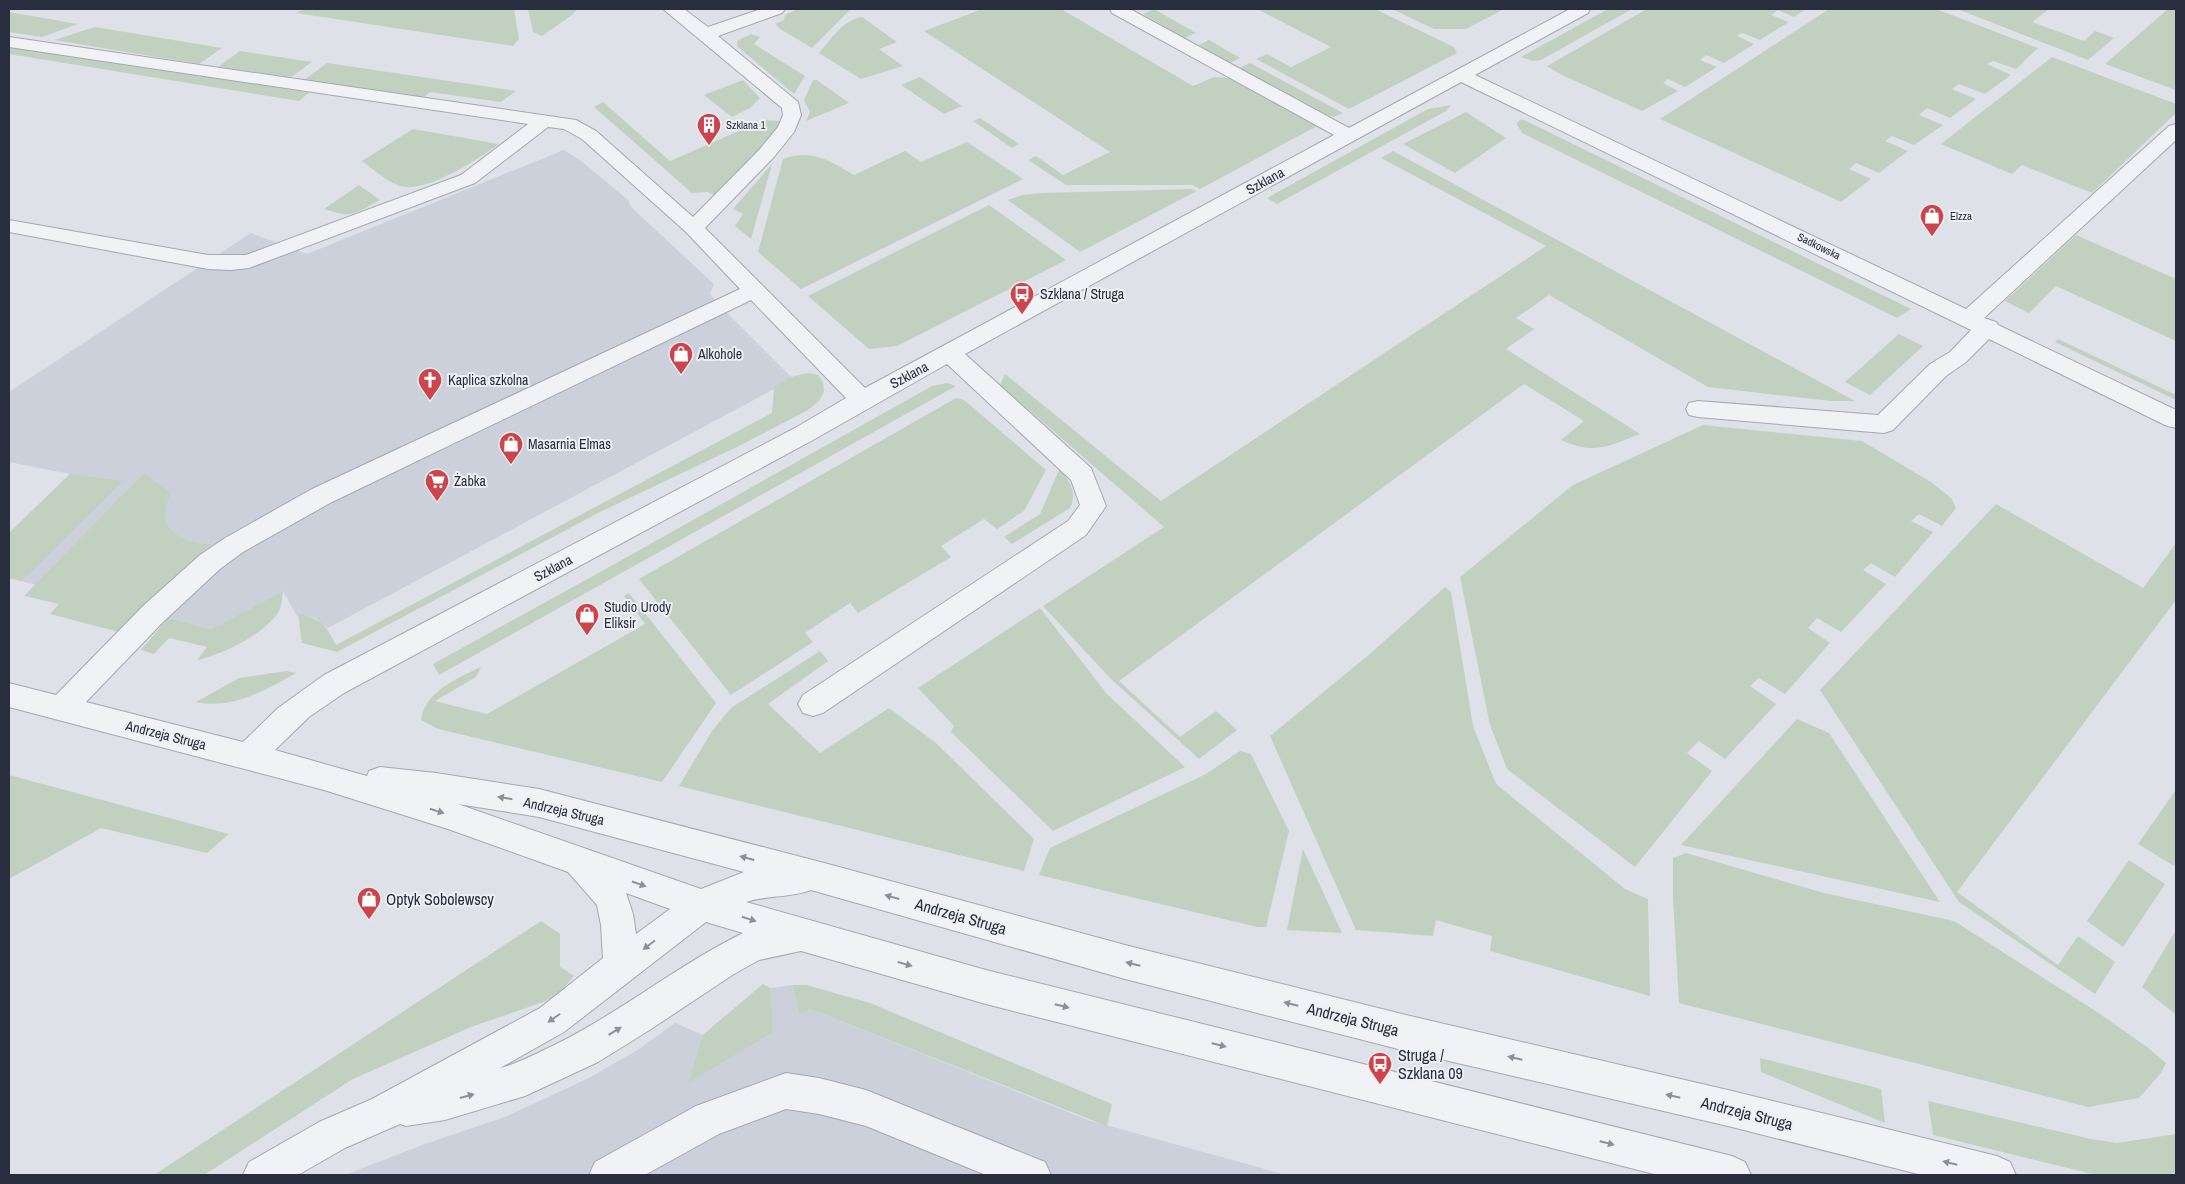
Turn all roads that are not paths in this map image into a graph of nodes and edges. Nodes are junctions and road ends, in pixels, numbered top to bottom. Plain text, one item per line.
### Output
1 (672, 9) edge
2 (776, 9) edge
3 (1118, 9) edge
4 (1582, 9) edge
5 (706, 34) junction
6 (9, 42) edge
7 (1461, 75) junction
8 (544, 121) junction
9 (2176, 130) edge
10 (1348, 136) junction
11 (9, 226) edge
12 (693, 228) junction
13 (753, 291) junction
14 (1978, 323) junction
15 (949, 354) junction
16 (862, 400) junction
17 (1698, 409) dead end
18 (2176, 420) edge
19 (9, 695) edge
20 (813, 704) dead end
21 (61, 708) junction
22 (248, 757) junction
23 (324, 776) junction
24 (574, 861) junction
25 (828, 879) junction
26 (702, 906) junction
27 (802, 935) junction
28 (620, 966) junction
29 (385, 1112) junction
30 (262, 1175) edge
31 (608, 1175) edge
32 (1032, 1175) edge
33 (1732, 1175) edge
34 (1997, 1175) edge

1 - 5 street
2 - 5 street
3 - 10 street
4 - 7 street, Szklana
5 - 12 street
6 - 8 street
7 - 10 street, Szklana
7 - 14 street, Sadkowska
8 - 11 street
8 - 12 street
9 - 14 street
10 - 15 street, Szklana
12 - 13 street
13 - 16 street
13 - 21 street
14 - 17 street
14 - 18 street, Sadkowska
15 - 16 street, Szklana
15 - 20 street
16 - 22 street, Szklana
19 - 21 street, Andrzeja Struga
21 - 22 street, Andrzeja Struga
22 - 23 street, Andrzeja Struga
23 -> 24 street, Andrzeja Struga
25 -> 23 street, Andrzeja Struga
24 -> 26 street, Andrzeja Struga
24 - 28 street
25 - 26 street, Andrzeja Struga
34 -> 25 street, Andrzeja Struga
26 -> 27 street, Andrzeja Struga
26 -> 28 street, Andrzeja Struga
29 -> 27 street
27 -> 33 street, Andrzeja Struga
28 -> 29 street, Andrzeja Struga
29 - 30 street
31 - 32 street

